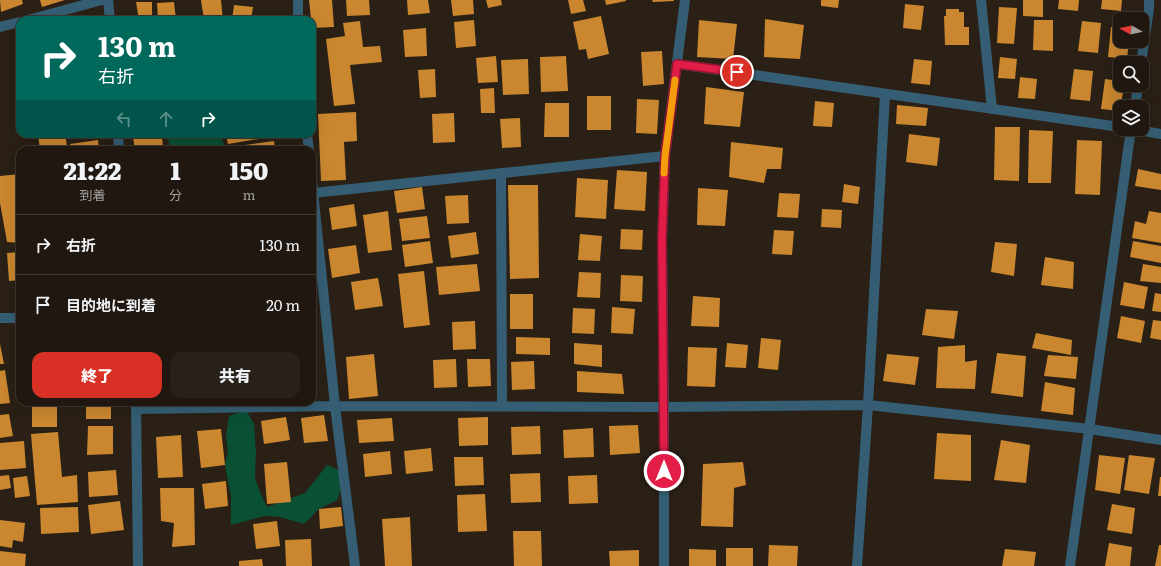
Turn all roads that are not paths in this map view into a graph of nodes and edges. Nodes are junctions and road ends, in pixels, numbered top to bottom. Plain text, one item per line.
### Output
1 (102, 0) edge
2 (108, 0) edge
3 (298, 0) edge
4 (685, 0) edge
5 (981, 0) edge
6 (1149, 0) edge
7 (43, 16) edge
8 (110, 16) edge
9 (298, 16) edge
10 (16, 23) edge
11 (0, 27) edge
12 (1142, 56) edge
13 (677, 64) junction
14 (885, 94) junction
15 (992, 109) junction
16 (1113, 126) edge
17 (1149, 132) edge
18 (1161, 134) edge
19 (1131, 136) edge
20 (665, 156) junction
21 (501, 173) junction
22 (316, 193) edge
23 (316, 222) edge
24 (0, 318) edge
25 (16, 318) edge
26 (868, 405) junction
27 (136, 406) edge
28 (335, 406) junction
29 (502, 406) junction
30 (664, 407) junction
31 (1090, 429) junction
32 (1161, 440) edge
33 (138, 566) edge
34 (355, 566) edge
35 (664, 566) edge
36 (857, 566) edge
37 (1070, 566) edge

1 - 7 street
2 - 8 street
3 - 9 street
4 - 13 street
5 - 15 street
6 - 12 street
10 - 11 street
13 - 14 street
13 - 20 street
14 - 15 street
14 - 26 street
15 - 16 street
17 - 18 street
19 - 31 street
20 - 21 street
20 - 30 street
21 - 22 street
21 - 29 street
23 - 28 street
24 - 25 street
26 - 30 street
26 - 31 street
26 - 36 street
27 - 28 street
27 - 33 street
28 - 29 street
28 - 34 street
29 - 30 street
30 - 35 street
31 - 32 street
31 - 37 street

